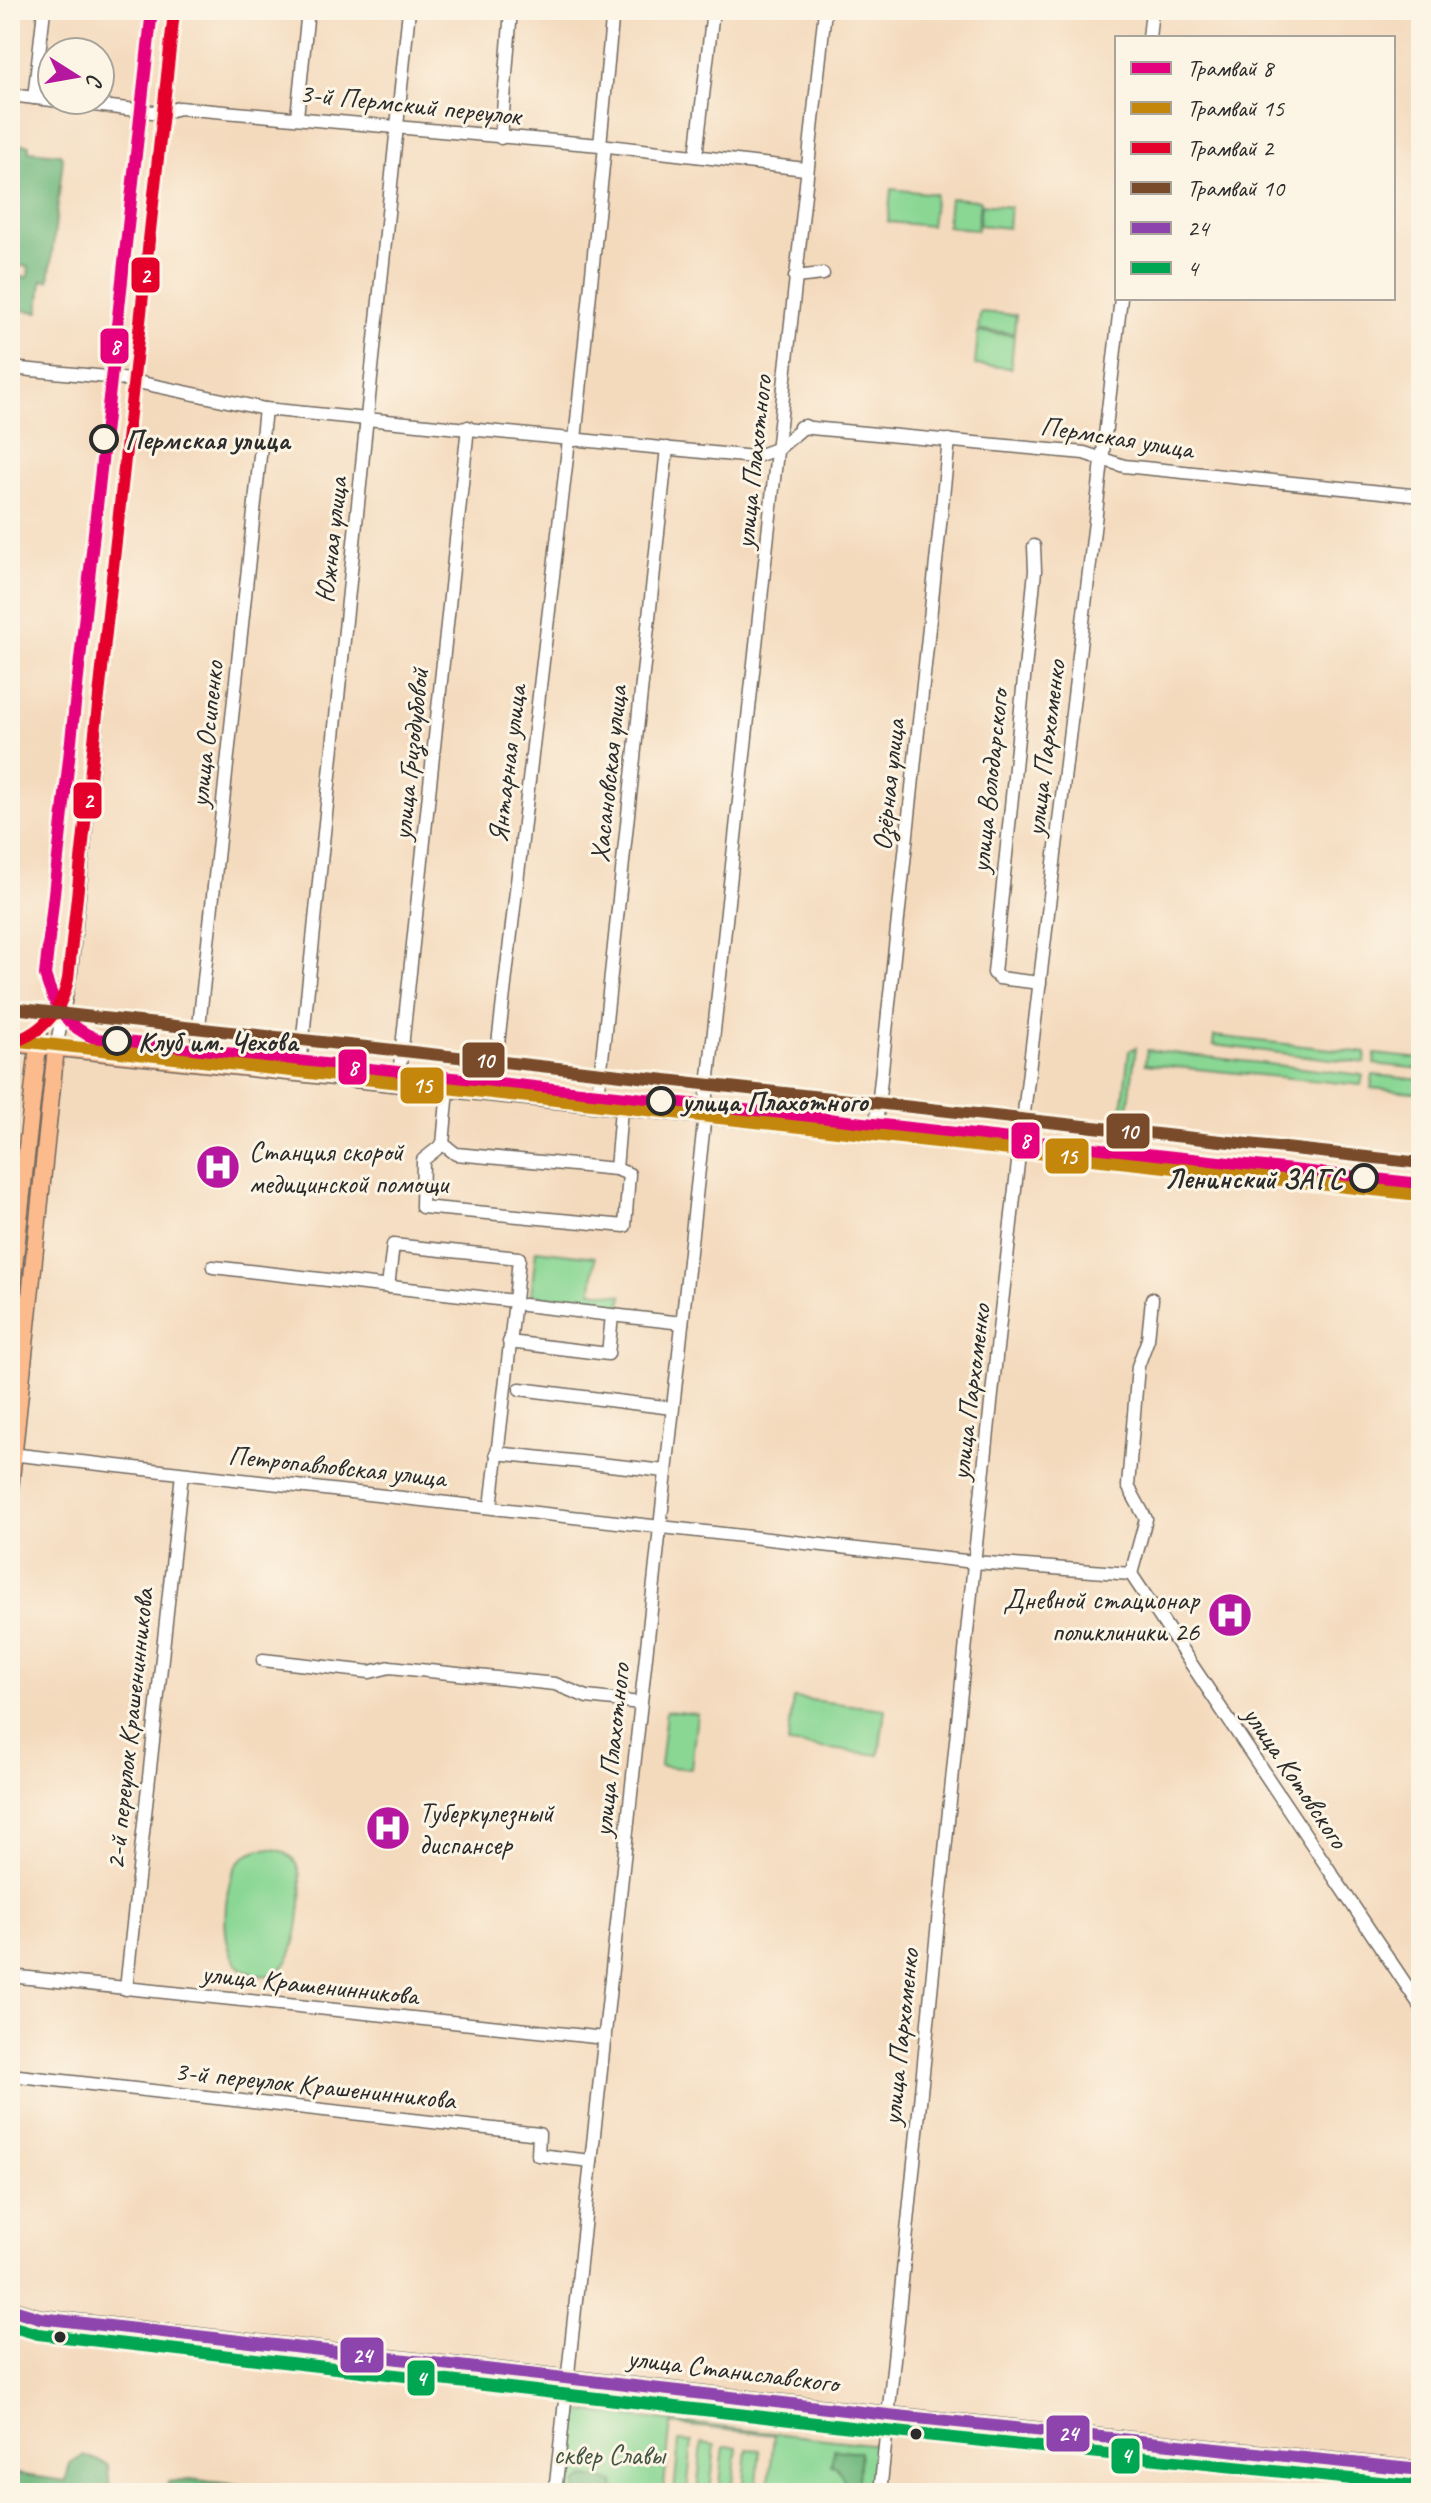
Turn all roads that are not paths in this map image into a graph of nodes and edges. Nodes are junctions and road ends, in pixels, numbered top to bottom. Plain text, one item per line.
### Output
1 (44, 10) edge
2 (173, 10) edge
3 (308, 10) edge
4 (409, 10) edge
5 (511, 10) edge
6 (613, 10) edge
7 (713, 10) edge
8 (825, 10) edge
9 (1152, 10) edge
10 (1149, 36) edge
11 (10, 95) edge
12 (34, 98) junction
13 (161, 113) junction
14 (297, 117) junction
15 (395, 129) junction
16 (501, 138) junction
17 (602, 146) junction
18 (696, 156) junction
19 (805, 169) junction
20 (823, 274) dead end
21 (795, 277) junction
22 (1121, 300) edge
23 (10, 368) edge
24 (132, 382) junction
25 (265, 409) junction
26 (367, 418) junction
27 (805, 426) junction
28 (468, 427) junction
29 (781, 428) junction
30 (572, 440) junction
31 (949, 440) junction
32 (667, 448) junction
33 (779, 448) junction
34 (1102, 459) junction
35 (1421, 496) edge
36 (1034, 546) dead end
37 (71, 972) junction
38 (1040, 983) junction
39 (10, 1043) edge
40 (38, 1046) junction
41 (56, 1048) junction
42 (195, 1064) junction
43 (296, 1074) junction
44 (398, 1085) junction
45 (448, 1090) junction
46 (492, 1095) junction
47 (597, 1106) junction
48 (621, 1109) junction
49 (706, 1117) junction
50 (875, 1135) junction
51 (443, 1144) junction
52 (1019, 1150) junction
53 (616, 1169) junction
54 (1421, 1191) edge
55 (213, 1267) dead end
56 (388, 1287) junction
57 (1152, 1299) dead end
58 (519, 1303) junction
59 (10, 1304) edge
60 (612, 1316) junction
61 (682, 1323) junction
62 (509, 1342) junction
63 (520, 1389) dead end
64 (672, 1408) junction
65 (496, 1453) junction
66 (12, 1455) edge
67 (665, 1471) junction
68 (182, 1474) junction
69 (10, 1489) edge
70 (491, 1507) junction
71 (658, 1524) junction
72 (974, 1562) junction
73 (1131, 1574) junction
74 (263, 1660) dead end
75 (640, 1703) junction
76 (10, 1976) edge
77 (126, 1989) junction
78 (1421, 2007) edge
79 (605, 2038) junction
80 (10, 2075) edge
81 (591, 2161) junction
82 (10, 2309) edge
83 (40, 2318) junction
84 (10, 2321) edge
85 (568, 2377) junction
86 (888, 2415) junction
87 (1421, 2470) edge
88 (555, 2493) edge
89 (880, 2493) edge

1 - 12 street
2 - 13 street
3 - 14 street
4 - 15 street, Южная улица
5 - 16 street
6 - 17 street, Янтарная улица
7 - 18 street
8 - 19 street, улица Плахотного
9 - 10 street
11 - 12 street, 3-й Пермский переулок
12 - 13 street, 3-й Пермский переулок
13 - 14 street, 3-й Пермский переулок
13 - 24 street
14 - 15 street, 3-й Пермский переулок
15 - 16 street, 3-й Пермский переулок
15 - 26 street, Южная улица
16 - 17 street, 3-й Пермский переулок
17 - 18 street, 3-й Пермский переулок
17 - 30 street, Янтарная улица
18 - 19 street, 3-й Пермский переулок
19 - 21 street, улица Плахотного
20 - 21 street
21 - 29 street, улица Плахотного
22 - 34 street, улица Пархоменко
23 - 24 street
24 - 25 street
24 - 37 street
25 - 26 street
25 - 42 street, улица Осипенко
26 - 28 street
26 - 43 street, Южная улица
27 - 29 street, Пермская улица
27 - 31 street, Пермская улица
27 - 33 street
28 - 30 street
28 - 44 street, улица Гризодубовой
29 - 33 street, улица Плахотного
30 - 32 street
30 - 46 street, Янтарная улица
31 - 34 street, Пермская улица
31 - 50 street, Озёрная улица
32 - 33 street
32 - 47 street, Хасановская улица
33 - 49 street, улица Плахотного
34 - 35 street, Пермская улица
34 - 38 street, улица Пархоменко
36 - 38 street, улица Володарского
37 - 40 street
37 - 41 street
38 - 52 street, улица Пархоменко
39 - 40 main road
40 - 41 main road
40 - 59 main road
41 - 42 main road
41 - 66 main road
42 - 43 main road
43 - 44 main road
44 - 45 main road
45 - 46 main road
45 - 51 street
46 - 47 main road
47 - 48 main road
48 - 49 main road
48 - 53 street
49 - 50 main road
49 - 61 street, улица Плахотного
50 - 52 main road
51 - 53 street
51 - 53 street
52 - 54 main road
52 - 72 street, улица Пархоменко
55 - 56 street
56 - 58 street
56 - 58 street
57 - 73 street
58 - 60 street
58 - 62 street
60 - 61 street
60 - 62 street
61 - 64 street, улица Плахотного
62 - 65 street
63 - 64 street
64 - 67 street, улица Плахотного
65 - 67 street
65 - 70 street
66 - 68 street, Петропавловская улица
66 - 69 main road
67 - 71 street, улица Плахотного
68 - 70 street, Петропавловская улица
68 - 77 street, 2-й переулок Крашенинникова
70 - 71 street, Петропавловская улица
71 - 72 street
71 - 75 street, улица Плахотного
72 - 73 street
72 - 86 street, улица Пархоменко
73 - 78 street, улица Котовского
74 - 75 street
75 - 79 street, улица Плахотного
76 - 77 street, улица Крашенинникова
77 - 79 street, улица Крашенинникова
79 - 81 street, улица Плахотного
80 - 81 street, 3-й переулок Крашенинникова
81 - 85 street, улица Плахотного
82 - 83 main road
83 - 84 main road
83 - 85 main road, улица Станиславского
85 - 86 main road, улица Станиславского
85 - 88 street, улица Плахотного
86 - 87 main road, улица Станиславского
86 - 89 street, улица Пархоменко

